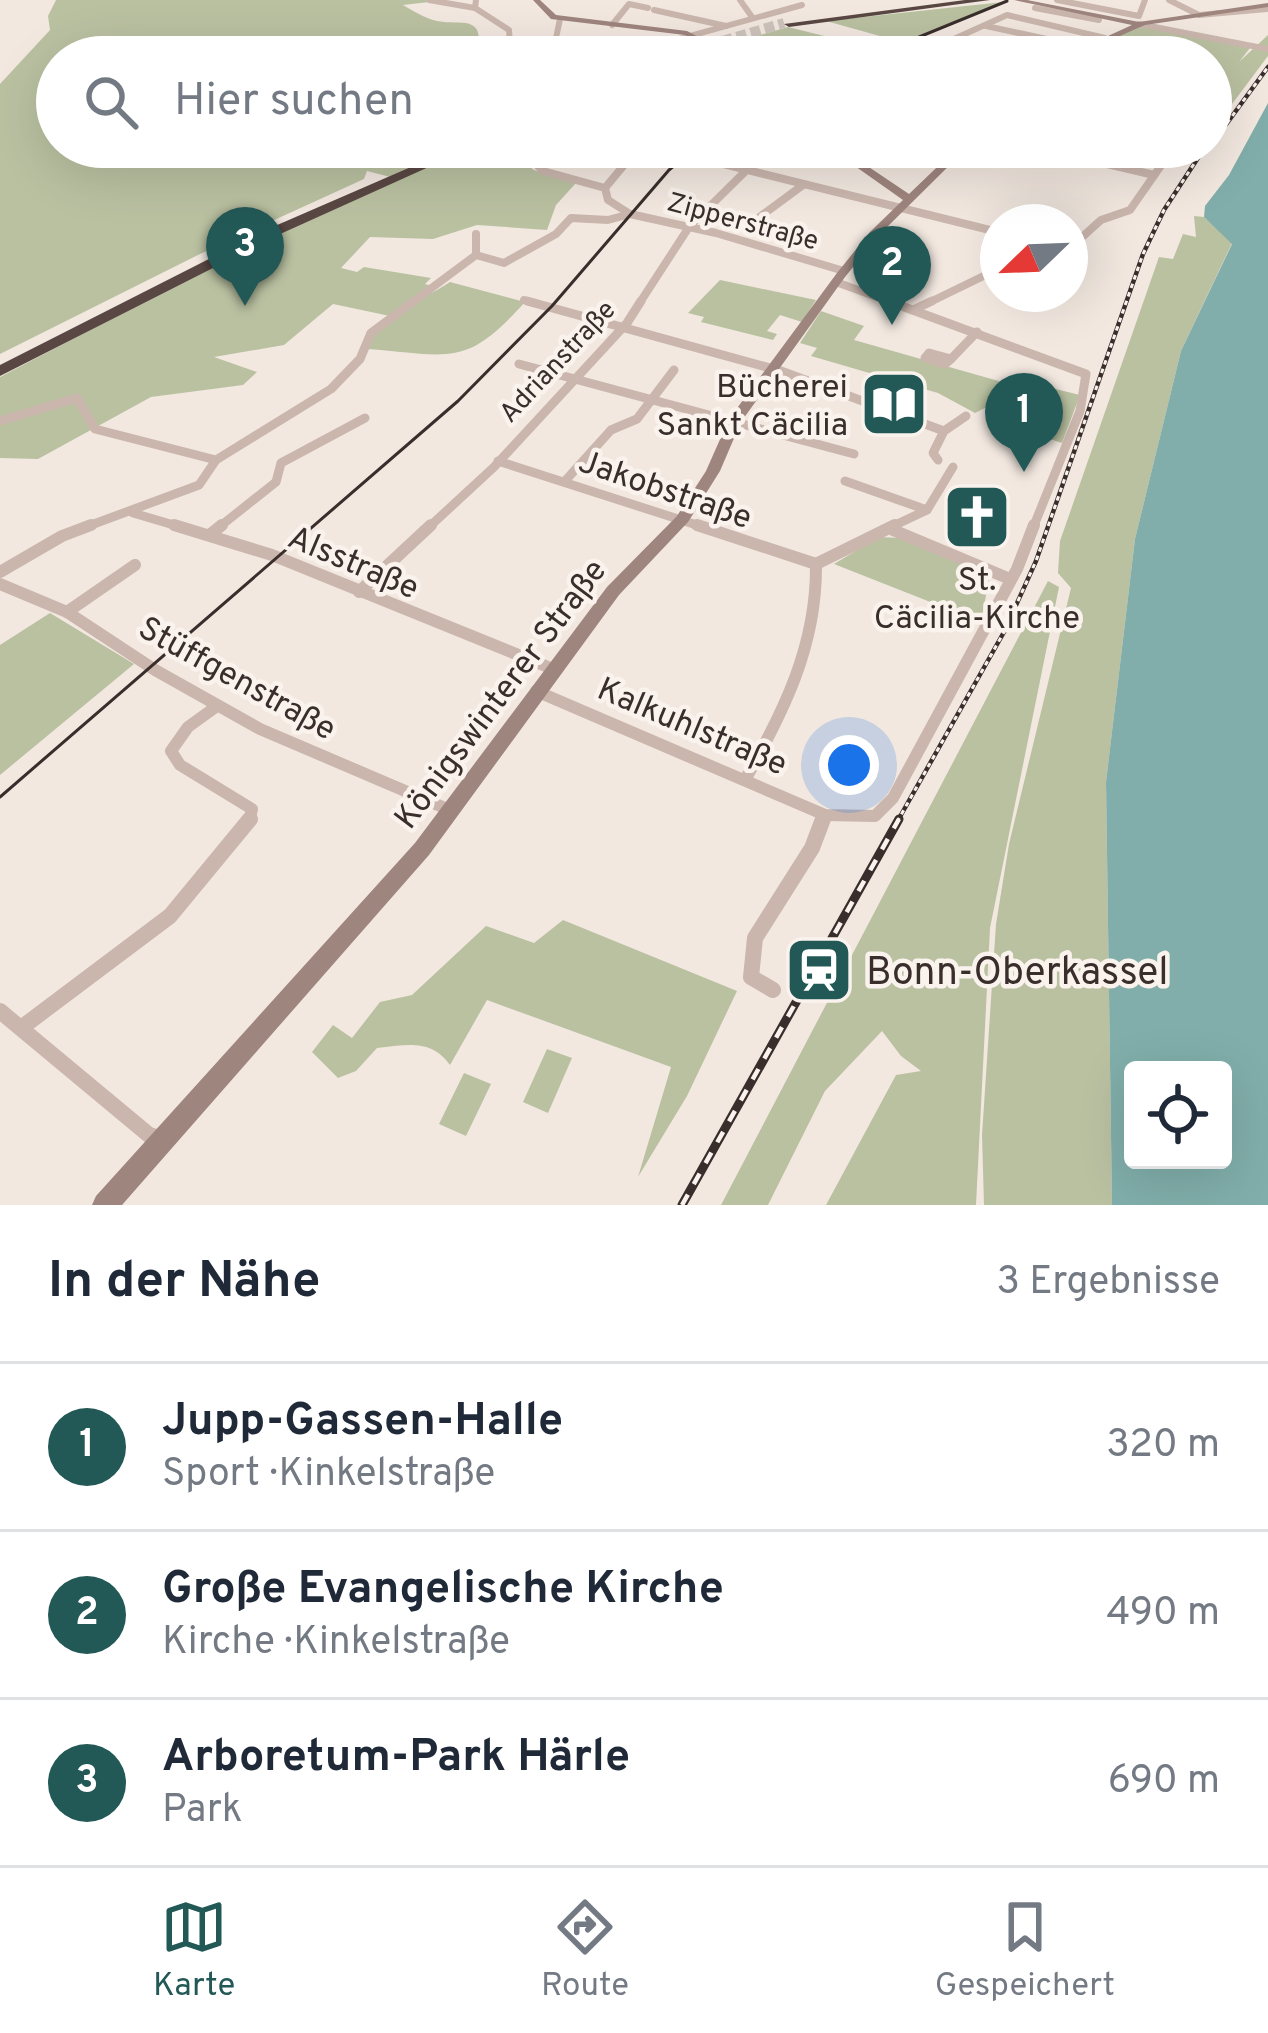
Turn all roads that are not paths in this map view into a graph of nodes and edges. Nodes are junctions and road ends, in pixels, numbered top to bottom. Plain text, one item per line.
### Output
1 (428, 0) edge
2 (536, 0) edge
3 (740, 0) edge
4 (880, 0) edge
5 (912, 0) edge
6 (926, 0) edge
7 (975, 0) edge
8 (986, 0) edge
9 (1013, 0) edge
10 (1057, 0) edge
11 (1145, 0) edge
12 (1169, 0) edge
13 (808, 3) edge
14 (960, 3) edge
15 (476, 4) edge
16 (1035, 8) dead end
17 (1267, 8) edge
18 (1194, 13) junction
19 (752, 17) junction
20 (560, 19) junction
21 (1156, 20) junction
22 (1130, 21) junction
23 (786, 23) junction
24 (612, 26) junction
25 (728, 26) junction
26 (985, 26) junction
27 (1074, 30) junction
28 (512, 36) edge
29 (556, 36) edge
30 (699, 36) joint
31 (962, 36) edge
32 (1033, 36) edge
33 (1092, 36) edge
34 (1106, 36) edge
35 (1189, 36) edge
36 (1232, 44) edge
37 (1268, 49) edge
38 (403, 168) edge
39 (419, 168) edge
40 (538, 168) edge
41 (622, 168) edge
42 (736, 168) edge
43 (746, 168) edge
44 (860, 168) edge
45 (941, 168) edge
46 (1124, 168) edge
47 (1159, 168) edge
48 (744, 170) junction
49 (1154, 175) junction
50 (803, 184) junction
51 (605, 188) junction
52 (905, 203) junction
53 (630, 214) junction
54 (757, 219) dead end
55 (689, 226) junction
56 (980, 226) edge
57 (1088, 232) edge
58 (476, 234) dead end
59 (476, 255) junction
60 (840, 276) junction
61 (980, 278) edge
62 (524, 300) dead end
63 (914, 310) junction
64 (623, 326) junction
65 (977, 332) junction
66 (951, 359) dead end
67 (0, 361) edge
68 (519, 364) dead end
69 (773, 369) junction
70 (674, 370) dead end
71 (0, 371) edge
72 (572, 379) junction
73 (649, 400) junction
74 (1080, 411) joint
75 (966, 416) dead end
76 (365, 418) dead end
77 (0, 421) edge
78 (734, 422) junction
79 (944, 431) junction
80 (854, 454) dead end
81 (216, 460) junction
82 (938, 460) dead end
83 (498, 461) junction
84 (953, 466) dead end
85 (566, 481) junction
86 (845, 481) dead end
87 (927, 510) junction
88 (133, 512) junction
89 (683, 519) junction
90 (893, 530) junction
91 (212, 533) junction
92 (817, 564) junction
93 (135, 565) dead end
94 (1016, 569) junction
95 (0, 572) edge
96 (0, 584) edge
97 (358, 592) junction
98 (68, 612) junction
99 (553, 669) junction
100 (536, 691) junction
101 (217, 706) junction
102 (745, 779) junction
103 (452, 811) junction
104 (826, 814) junction
105 (772, 990) dead end
106 (0, 1011) edge
107 (21, 1028) junction
108 (163, 1139) junction
109 (105, 1205) edge

1 - 15 street
2 - 20 main road
3 - 19 street
4 - 23 highway
5 - 23 highway
6 - 23 highway
7 - 14 highway
8 - 14 highway
9 - 22 main road
10 - 22 street
11 - 22 street
12 - 18 street
13 - 19 street
14 - 23 highway
15 - 28 street
16 - 27 street
17 - 18 main road
18 - 21 main road
19 - 25 street
20 - 24 main road
20 - 29 street
21 - 22 main road
21 - 22 main road
22 - 34 main road
22 - 35 street
24 - 25 street
24 - 30 main road
25 - 30 street
26 - 27 street
26 - 31 street
26 - 32 street
27 - 33 street
36 - 37 street
38 - 67 highway
39 - 71 highway
40 - 51 street
41 - 51 street
42 - 48 street
43 - 48 street, Adrianstraße
44 - 52 main road
45 - 52 main road, Königswinterer Straße
46 - 49 street
47 - 49 street
48 - 50 street
48 - 55 street, Adrianstraße
49 - 57 street
50 - 52 street
50 - 54 street
51 - 53 street
52 - 56 street
52 - 60 main road, Königswinterer Straße
53 - 55 street, Zipperstraße
53 - 59 street, Zipperstraße
55 - 60 street, Zipperstraße
55 - 64 street, Adrianstraße
58 - 59 street
59 - 81 street
60 - 63 street, Zipperstraße
60 - 69 main road, Königswinterer Straße
61 - 63 street
62 - 64 street
63 - 65 street, Zipperstraße
64 - 69 street
64 - 72 street, Adrianstraße
65 - 66 street
65 - 74 street, Zipperstraße
68 - 72 street
69 - 78 main road, Königswinterer Straße
69 - 79 street
70 - 73 street
72 - 73 street
72 - 83 street, Adrianstraße
73 - 78 street
73 - 85 street
74 - 94 street, Kalkuhlstraße
75 - 79 street
76 - 91 street
77 - 81 street
78 - 80 street
78 - 89 main road, Königswinterer Straße
79 - 82 street
81 - 88 street
83 - 85 street, Jakobstraße
83 - 97 street, Adrianstraße
84 - 87 street
85 - 89 street, Jakobstraße
86 - 87 street
87 - 90 street
88 - 91 street, Alsstraße
88 - 95 street
89 - 92 street, Jakobstraße
89 - 99 main road, Königswinterer Straße
90 - 92 street
90 - 94 street
91 - 97 street, Alsstraße
92 - 102 street
93 - 98 street
94 - 104 street, Kalkuhlstraße
96 - 98 street, Stüffgenstraße
97 - 99 street, Alsstraße
98 - 101 street, Stüffgenstraße
99 - 100 main road, Königswinterer Straße
100 - 102 street, Kalkuhlstraße
100 - 103 main road, Königswinterer Straße
101 - 103 street, Stüffgenstraße
101 - 107 street
102 - 104 street, Kalkuhlstraße
103 - 108 main road, Königswinterer Straße
104 - 105 street
106 - 107 street
107 - 108 street
108 - 109 main road, Königswinterer Straße

